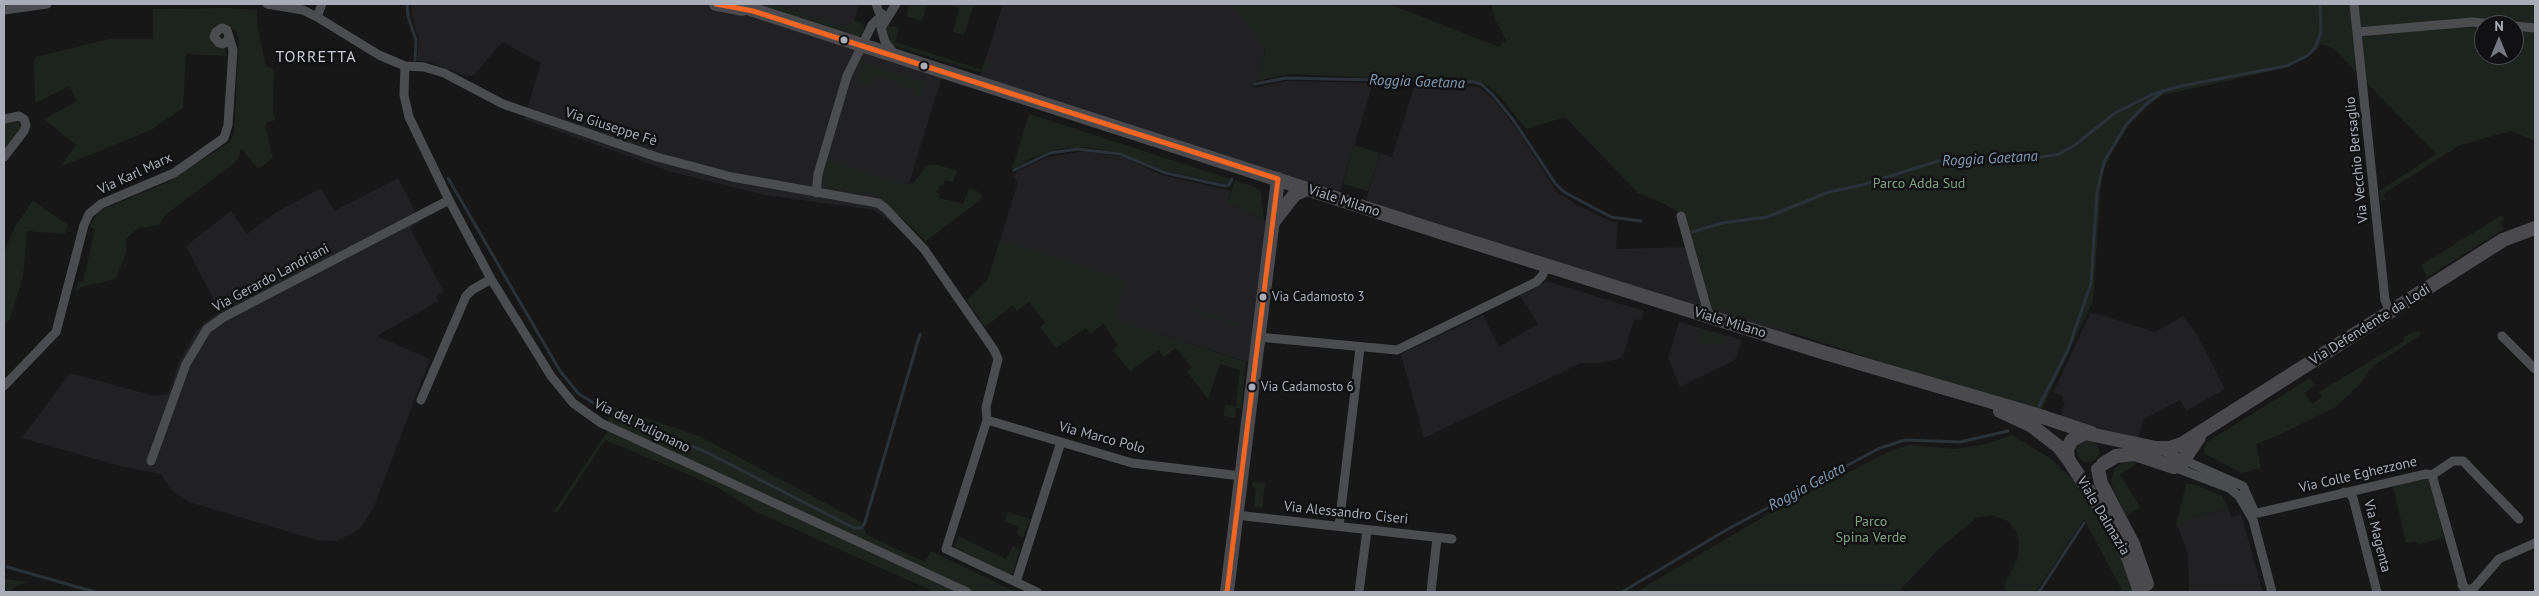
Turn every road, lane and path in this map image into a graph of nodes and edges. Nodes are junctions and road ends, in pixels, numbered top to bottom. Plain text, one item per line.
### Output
1 (47, 4) edge
2 (267, 4) edge
3 (322, 4) edge
4 (716, 4) edge
5 (735, 4) edge
6 (876, 4) edge
7 (896, 4) edge
8 (2354, 4) edge
9 (4, 10) edge
10 (753, 11) junction
11 (317, 17) junction
12 (887, 17) junction
13 (2474, 22) edge
14 (2357, 32) junction
15 (229, 40) dead end
16 (862, 46) junction
17 (898, 58) junction
18 (405, 66) junction
19 (4, 119) edge
20 (4, 157) edge
21 (1278, 179) junction
22 (1307, 189) junction
23 (816, 193) junction
24 (449, 200) junction
25 (1682, 216) dead end
26 (1272, 225) junction
27 (2535, 228) edge
28 (1547, 266) junction
29 (492, 279) junction
30 (2390, 312) junction
31 (1709, 316) junction
32 (2502, 336) dead end
33 (1258, 337) junction
34 (1360, 348) junction
35 (2535, 369) edge
36 (4, 386) edge
37 (1937, 386) junction
38 (421, 400) dead end
39 (987, 420) junction
40 (2207, 429) junction
41 (2095, 436) junction
42 (1061, 442) junction
43 (2194, 444) junction
44 (2156, 448) junction
45 (151, 461) dead end
46 (2071, 464) junction
47 (2179, 464) junction
48 (2101, 466) junction
49 (2198, 466) junction
50 (2432, 475) junction
51 (1241, 476) junction
52 (2344, 492) junction
53 (1236, 515) junction
54 (2255, 516) junction
55 (2519, 519) dead end
56 (1339, 526) junction
57 (1367, 530) junction
58 (1437, 538) junction
59 (1452, 539) dead end
60 (2535, 543) edge
61 (1016, 582) junction
62 (2463, 588) edge
63 (967, 592) edge
64 (1037, 592) edge
65 (1227, 592) edge
66 (1359, 592) edge
67 (1431, 592) edge
68 (2140, 592) edge
69 (2149, 592) edge
70 (2272, 592) edge
71 (2377, 592) edge

1 - 9 street
2 - 11 street, Via Giuseppe Fè
3 - 11 street
4 - 10 street, Viale Milano
5 - 10 street, Viale Milano
6 - 12 street
7 - 12 street
8 - 14 street, Via Vecchio Bersaglio
10 - 16 street, Viale Milano
11 - 18 street, Via Giuseppe Fè
12 - 16 street
12 - 17 street
13 - 14 street
14 - 30 street, Via Vecchio Bersaglio
15 - 36 street, Via Karl Marx
16 - 17 street, Viale Milano
16 - 23 street
17 - 21 street, Viale Milano
18 - 23 street, Via Giuseppe Fè
18 - 24 street, Via del Pulignano
19 - 20 street
21 - 22 street, Viale Milano
21 - 26 street
22 - 26 street
22 - 28 street, Viale Milano
23 - 39 street, Via Giuseppe Fè
24 - 29 street, Via del Pulignano
24 - 45 street, Via Gerardo Landriani
25 - 31 street
26 - 33 street
27 - 30 street, Via Defendente da Lodi
28 - 31 street, Viale Milano
28 - 34 street
29 - 38 street
29 - 63 street, Via del Pulignano
30 - 40 street, Via Defendente da Lodi
31 - 37 street, Viale Milano
32 - 35 street
33 - 34 street
33 - 51 street
34 - 56 street
37 - 41 street, Viale Milano
37 - 46 street, Viale Milano
39 - 42 street, Via Marco Polo
39 - 61 street, Via Giuseppe Fè
40 - 43 street
40 - 44 street, Viale Milano
41 - 44 street, Viale Milano
41 - 46 street
41 - 48 street
42 - 51 street, Via Marco Polo
42 - 61 street
43 - 47 street
43 - 49 street
44 - 47 street
46 - 48 street
46 - 68 street, Viale Dalmazia
47 - 48 street
47 - 49 street
47 - 54 street
48 - 69 street, Viale Dalmazia
49 - 54 street
50 - 52 street, Via Colle Eghezzone
50 - 55 street, Via Colle Eghezzone
50 - 62 street
51 - 53 street
52 - 54 street, Via Colle Eghezzone
52 - 71 street, Via Magenta
53 - 56 street, Via Alessandro Ciseri
53 - 65 street
54 - 70 street
56 - 57 street, Via Alessandro Ciseri
57 - 58 street, Via Alessandro Ciseri
57 - 66 street
58 - 59 street, Via Alessandro Ciseri
58 - 67 street
60 - 62 street
61 - 64 street

